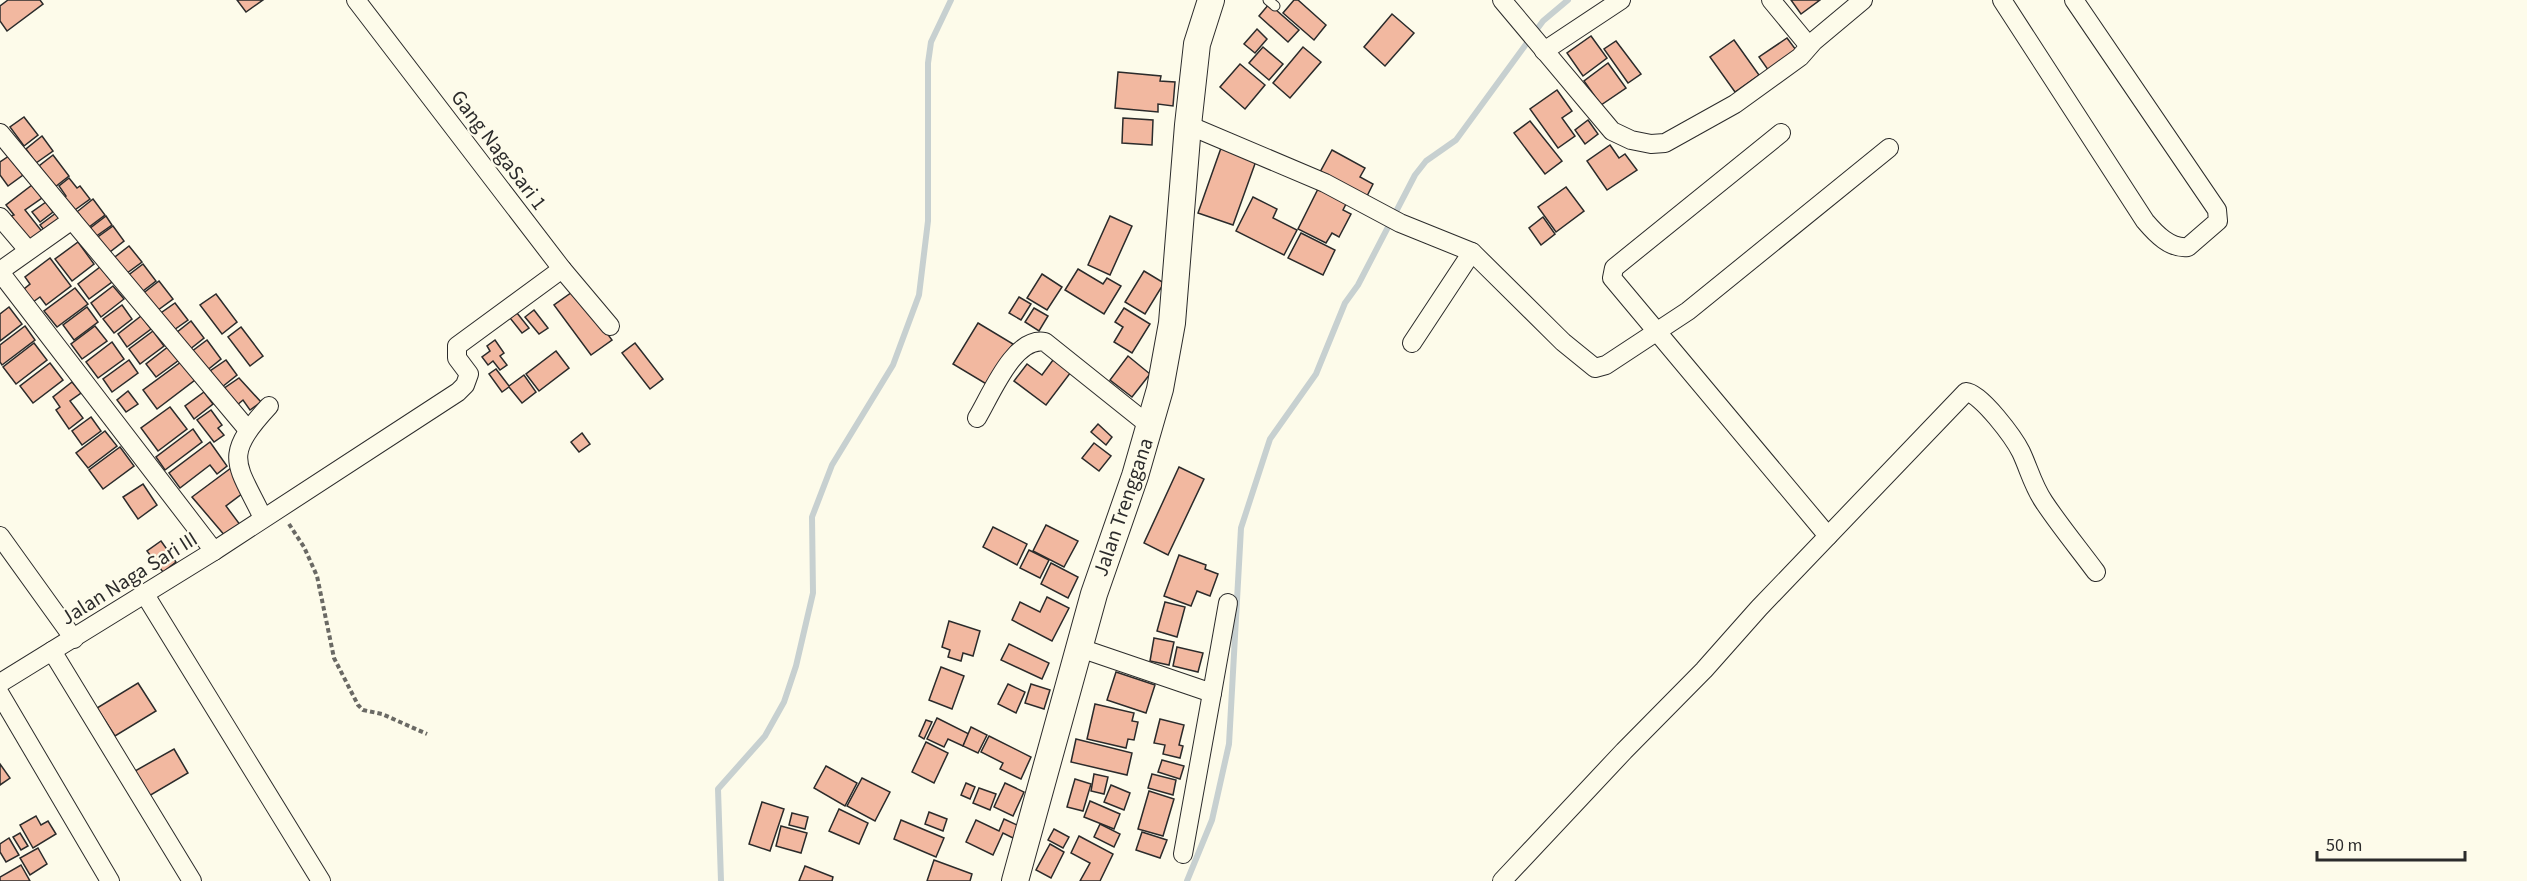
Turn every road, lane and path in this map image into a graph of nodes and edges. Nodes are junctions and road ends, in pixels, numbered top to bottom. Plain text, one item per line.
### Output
1 (356, 0) edge
2 (1211, 0) edge
3 (1502, 0) edge
4 (1621, 0) edge
5 (1771, 0) edge
6 (1863, 0) edge
7 (2002, 0) edge
8 (2074, 0) edge
9 (1809, 46) junction
10 (1544, 51) junction
11 (1188, 125) junction
12 (0, 133) edge
13 (1781, 133) dead end
14 (1888, 148) dead end
15 (0, 217) edge
16 (72, 220) junction
17 (28, 250) junction
18 (1472, 252) junction
19 (562, 269) junction
20 (0, 271) edge
21 (610, 326) dead end
22 (1657, 332) junction
23 (1412, 343) dead end
24 (269, 406) dead end
25 (977, 418) dead end
26 (1150, 426) junction
27 (248, 430) junction
28 (279, 508) junction
29 (263, 518) junction
30 (0, 536) edge
31 (1828, 536) junction
32 (214, 551) junction
33 (2096, 572) dead end
34 (144, 593) junction
35 (1228, 603) dead end
36 (74, 639) junction
37 (1080, 648) junction
38 (52, 651) junction
39 (0, 683) edge
40 (1212, 693) junction
41 (0, 694) edge
42 (427, 734) dead end
43 (1183, 854) dead end
44 (110, 881) edge
45 (192, 881) edge
46 (321, 881) edge
47 (1016, 881) edge
48 (1502, 881) edge

1 - 19 street, Gang NagaSari 1
2 - 11 main road, Jalan Trenggana
3 - 10 street
4 - 10 street
5 - 9 street
6 - 9 street
7 - 8 street
9 - 10 street
11 - 18 street
11 - 26 main road, Jalan Trenggana
12 - 16 street
13 - 22 street
14 - 22 street
15 - 17 street
16 - 17 street
16 - 27 street
17 - 20 street
18 - 22 street
18 - 23 street
19 - 21 street, Gang NagaSari 1
19 - 28 street, Jalan Naga Sari III
20 - 32 street
22 - 31 street
24 - 27 street
25 - 26 street
26 - 37 main road, Jalan Trenggana
27 - 29 street
28 - 29 street, Jalan Naga Sari III
28 - 42 path
29 - 32 street, Jalan Naga Sari III
30 - 36 street
31 - 33 street
31 - 48 street
32 - 34 street, Jalan Naga Sari III
34 - 36 street, Jalan Naga Sari III
34 - 46 street
35 - 40 street
36 - 38 street, Jalan Naga Sari III
37 - 40 street
37 - 47 main road, Jalan Trenggana
38 - 39 street, Jalan Naga Sari III
38 - 45 street
40 - 43 street
41 - 44 street

